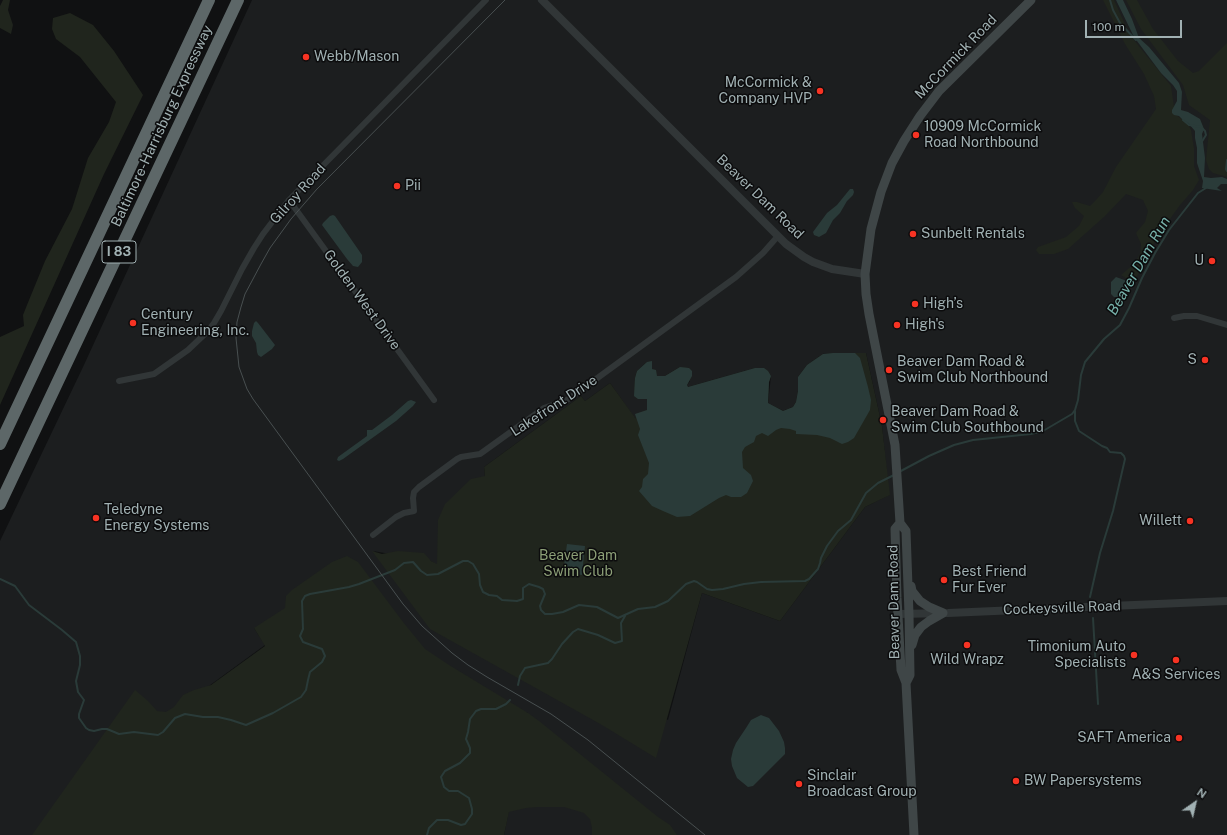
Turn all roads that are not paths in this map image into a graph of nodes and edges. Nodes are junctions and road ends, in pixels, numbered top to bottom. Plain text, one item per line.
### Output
1 (209, 0) edge
2 (238, 0) edge
3 (486, 0) edge
4 (542, 0) edge
5 (1031, 0) edge
6 (289, 200) junction
7 (778, 236) junction
8 (865, 274) junction
9 (1174, 318) dead end
10 (1227, 326) edge
11 (119, 382) dead end
12 (434, 400) dead end
13 (0, 444) edge
14 (0, 504) edge
15 (900, 523) junction
16 (373, 534) dead end
17 (908, 572) junction
18 (1227, 601) edge
19 (943, 613) junction
20 (898, 614) junction
21 (909, 614) junction
22 (909, 656) junction
23 (906, 682) junction
24 (914, 835) edge

1 - 13 highway, Baltimore-Harrisburg Expressway / I 83
2 - 14 highway, Baltimore-Harrisburg Expressway / I 83
3 - 6 street, Gilroy Road
4 - 7 street, Beaver Dam Road
5 - 8 main road, McCormick Road
6 - 11 street, Gilroy Road
6 - 12 street, Golden West Drive
7 - 8 street, Beaver Dam Road
7 - 16 street, Lakefront Drive
8 - 15 main road, Beaver Dam Road
9 - 10 street
15 - 17 main road, Beaver Dam Road
15 - 20 main road, Beaver Dam Road
17 - 19 main road
17 - 21 main road, Beaver Dam Road
18 - 19 street, Cockeysville Road
19 - 21 street, Cockeysville Road
19 - 22 main road
20 - 21 street, Cockeysville Road
20 - 23 main road, Beaver Dam Road
21 - 22 main road, Beaver Dam Road
22 - 23 main road, Beaver Dam Road
23 - 24 main road, Beaver Dam Road

